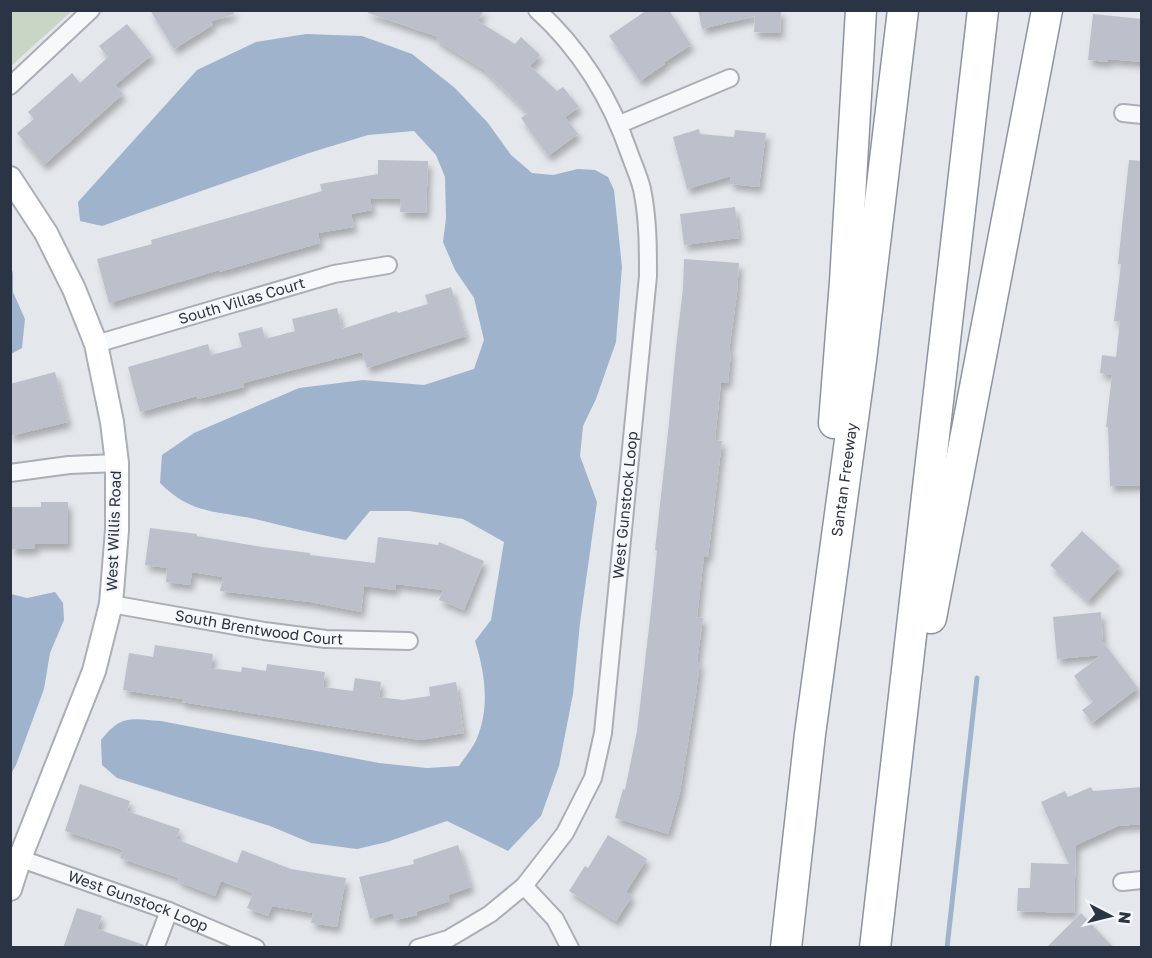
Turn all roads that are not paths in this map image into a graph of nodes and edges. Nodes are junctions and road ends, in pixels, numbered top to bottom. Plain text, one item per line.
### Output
1 (92, 10) edge
2 (537, 10) edge
3 (861, 10) edge
4 (903, 10) edge
5 (983, 10) edge
6 (1047, 10) edge
7 (730, 78) dead end
8 (10, 86) edge
9 (1123, 113) dead end
10 (1142, 115) edge
11 (620, 124) junction
12 (10, 178) edge
13 (388, 265) dead end
14 (96, 344) junction
15 (117, 463) junction
16 (10, 473) edge
17 (111, 604) junction
18 (409, 640) dead end
19 (810, 734) junction
20 (890, 824) junction
21 (15, 856) edge
22 (1142, 880) edge
23 (1122, 882) dead end
24 (524, 886) junction
25 (10, 890) edge
26 (169, 911) junction
27 (155, 948) edge
28 (256, 948) edge
29 (418, 948) edge
30 (570, 948) edge
31 (786, 948) edge
32 (874, 948) edge

1 - 8 street
2 - 11 street, West Gunstock Loop
3 - 19 highway
4 - 19 highway, Santan Freeway
5 - 20 highway
6 - 20 highway
7 - 11 street
9 - 10 street
11 - 24 street, West Gunstock Loop
12 - 14 street, West Willis Road
13 - 14 street, South Villas Court
14 - 15 street, West Willis Road
15 - 16 street
15 - 17 street, West Willis Road
17 - 18 street, South Brentwood Court
17 - 21 street, West Willis Road
19 - 31 highway, Santan Freeway
20 - 32 highway
21 - 25 street, West Willis Road
21 - 26 street, West Gunstock Loop
22 - 23 street
24 - 29 street, West Gunstock Loop
24 - 30 street
26 - 27 street
26 - 28 street, West Gunstock Loop

